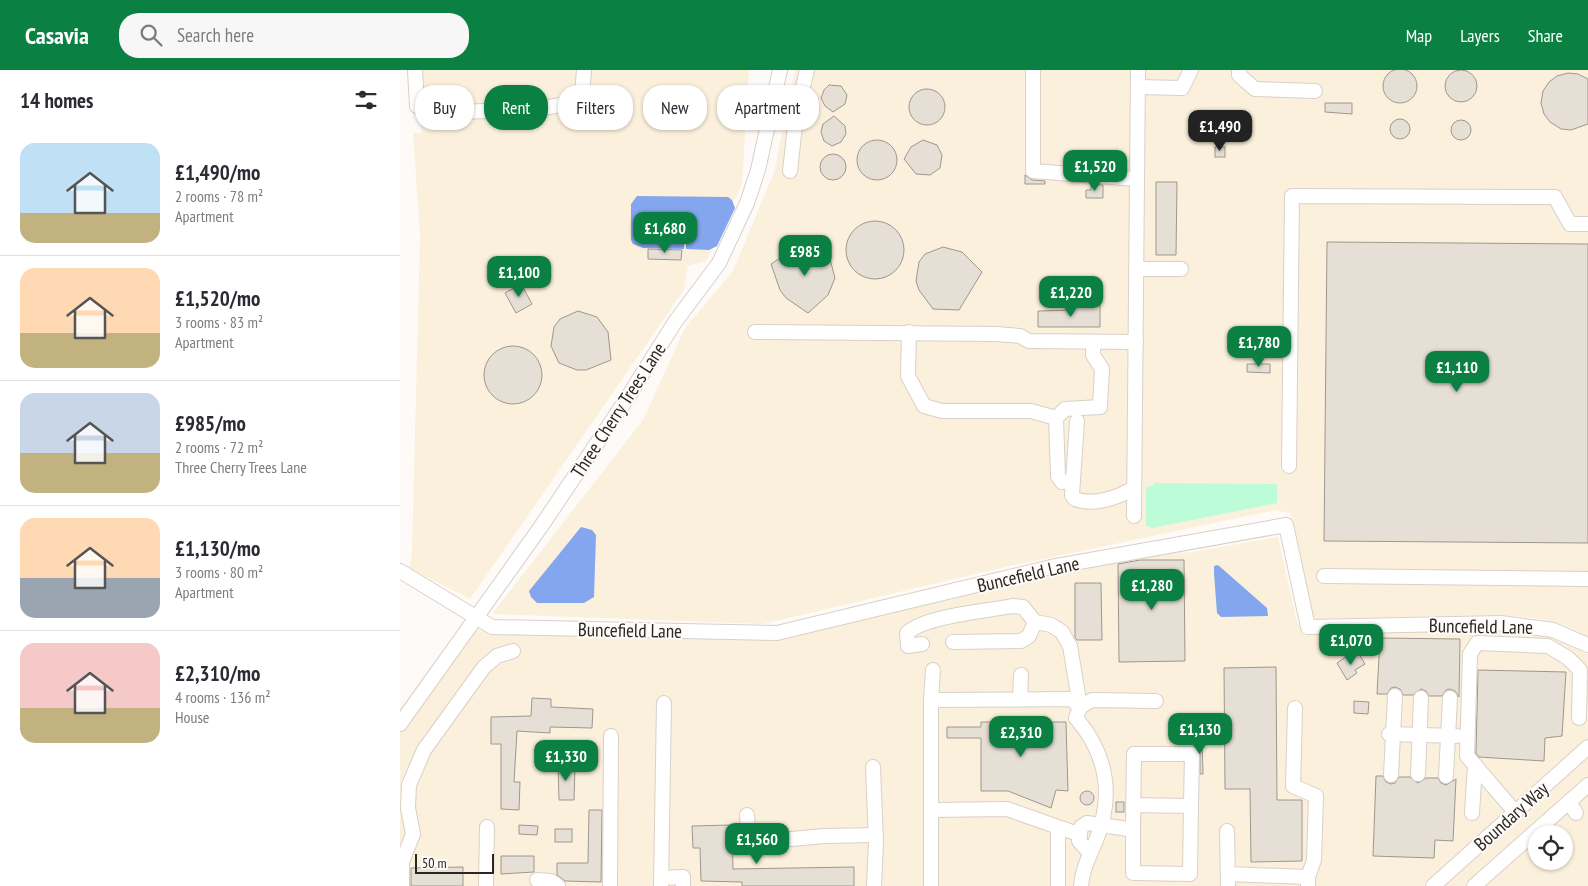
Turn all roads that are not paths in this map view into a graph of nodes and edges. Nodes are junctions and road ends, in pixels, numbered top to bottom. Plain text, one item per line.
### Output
1 (415, 70) edge
2 (584, 70) edge
3 (780, 70) edge
4 (807, 70) edge
5 (1033, 70) edge
6 (1138, 70) edge
7 (1191, 70) edge
8 (1239, 70) edge
9 (1138, 87) junction
10 (1315, 91) dead end
11 (790, 171) dead end
12 (1136, 179) junction
13 (1588, 224) edge
14 (1181, 268) dead end
15 (1138, 269) junction
16 (755, 332) dead end
17 (909, 332) junction
18 (1092, 342) junction
19 (1136, 342) junction
20 (1056, 418) junction
21 (1077, 421) dead end
22 (1289, 466) dead end
23 (1073, 481) junction
24 (1134, 488) junction
25 (1134, 516) dead end
26 (400, 571) edge
27 (1324, 576) dead end
28 (1588, 579) edge
29 (477, 617) junction
30 (1035, 622) junction
31 (953, 642) dead end
32 (922, 644) dead end
33 (1588, 645) edge
34 (513, 651) dead end
35 (932, 670) dead end
36 (1021, 675) dead end
37 (1394, 696) dead end
38 (1421, 698) dead end
39 (1450, 698) dead end
40 (1020, 699) junction
41 (931, 700) junction
42 (1156, 701) dead end
43 (664, 703) dead end
44 (1080, 707) junction
45 (1295, 708) dead end
46 (1579, 718) dead end
47 (400, 724) edge
48 (1391, 734) junction
49 (1419, 735) junction
50 (611, 736) dead end
51 (1448, 736) junction
52 (1468, 737) junction
53 (1588, 747) edge
54 (1475, 766) junction
55 (874, 767) dead end
56 (1418, 774) dead end
57 (1391, 775) dead end
58 (1446, 776) dead end
59 (1588, 785) edge
60 (1134, 805) junction
61 (1191, 806) junction
62 (931, 810) junction
63 (1515, 812) junction
64 (1472, 813) dead end
65 (747, 815) dead end
66 (1102, 824) junction
67 (1133, 825) junction
68 (486, 827) dead end
69 (1058, 828) junction
70 (1227, 830) dead end
71 (1078, 834) junction
72 (876, 835) junction
73 (1090, 853) junction
74 (537, 880) dead end
75 (1228, 880) edge
76 (1489, 881) edge
77 (661, 882) edge
78 (1308, 882) edge
79 (402, 886) edge
80 (486, 886) edge
81 (558, 886) edge
82 (610, 886) edge
83 (683, 886) edge
84 (874, 886) edge
85 (931, 886) edge
86 (1058, 886) edge
87 (1081, 886) edge
88 (1433, 886) edge
89 (1474, 886) edge

1 - 2 street
3 - 29 street, Three Cherry Trees Lane
4 - 11 street
5 - 12 street
6 - 9 street
7 - 9 street
8 - 10 street
9 - 12 street
12 - 15 street
13 - 22 street
14 - 15 street
15 - 19 street
16 - 17 street
17 - 18 street
17 - 20 street
18 - 19 street
18 - 20 street
19 - 24 street
20 - 23 street
21 - 23 street
23 - 24 street
24 - 25 street
26 - 29 street
27 - 28 street
29 - 33 street, Buncefield Lane
29 - 47 street, Three Cherry Trees Lane
30 - 31 street
30 - 32 street
30 - 44 street
34 - 79 street
35 - 41 street
36 - 40 street
37 - 48 street
38 - 49 street
39 - 51 street
40 - 41 street
40 - 44 street
41 - 62 street
42 - 44 street
43 - 77 street
44 - 66 street
45 - 78 street
46 - 52 street
48 - 49 street
48 - 57 street
49 - 51 street
49 - 56 street
50 - 82 street
51 - 52 street
51 - 58 street
52 - 54 street
53 - 63 street, Boundary Way
54 - 63 street
54 - 64 street
55 - 72 street
59 - 76 street
60 - 61 street
60 - 61 street
60 - 67 street
61 - 67 street
62 - 69 street
62 - 85 street
63 - 88 street, Boundary Way
65 - 72 street
66 - 67 street
66 - 71 street
66 - 73 street
68 - 80 street
69 - 71 street
69 - 86 street
70 - 75 street
71 - 73 street
72 - 84 street
73 - 87 street
74 - 81 street
75 - 78 street
76 - 89 street
77 - 83 street

